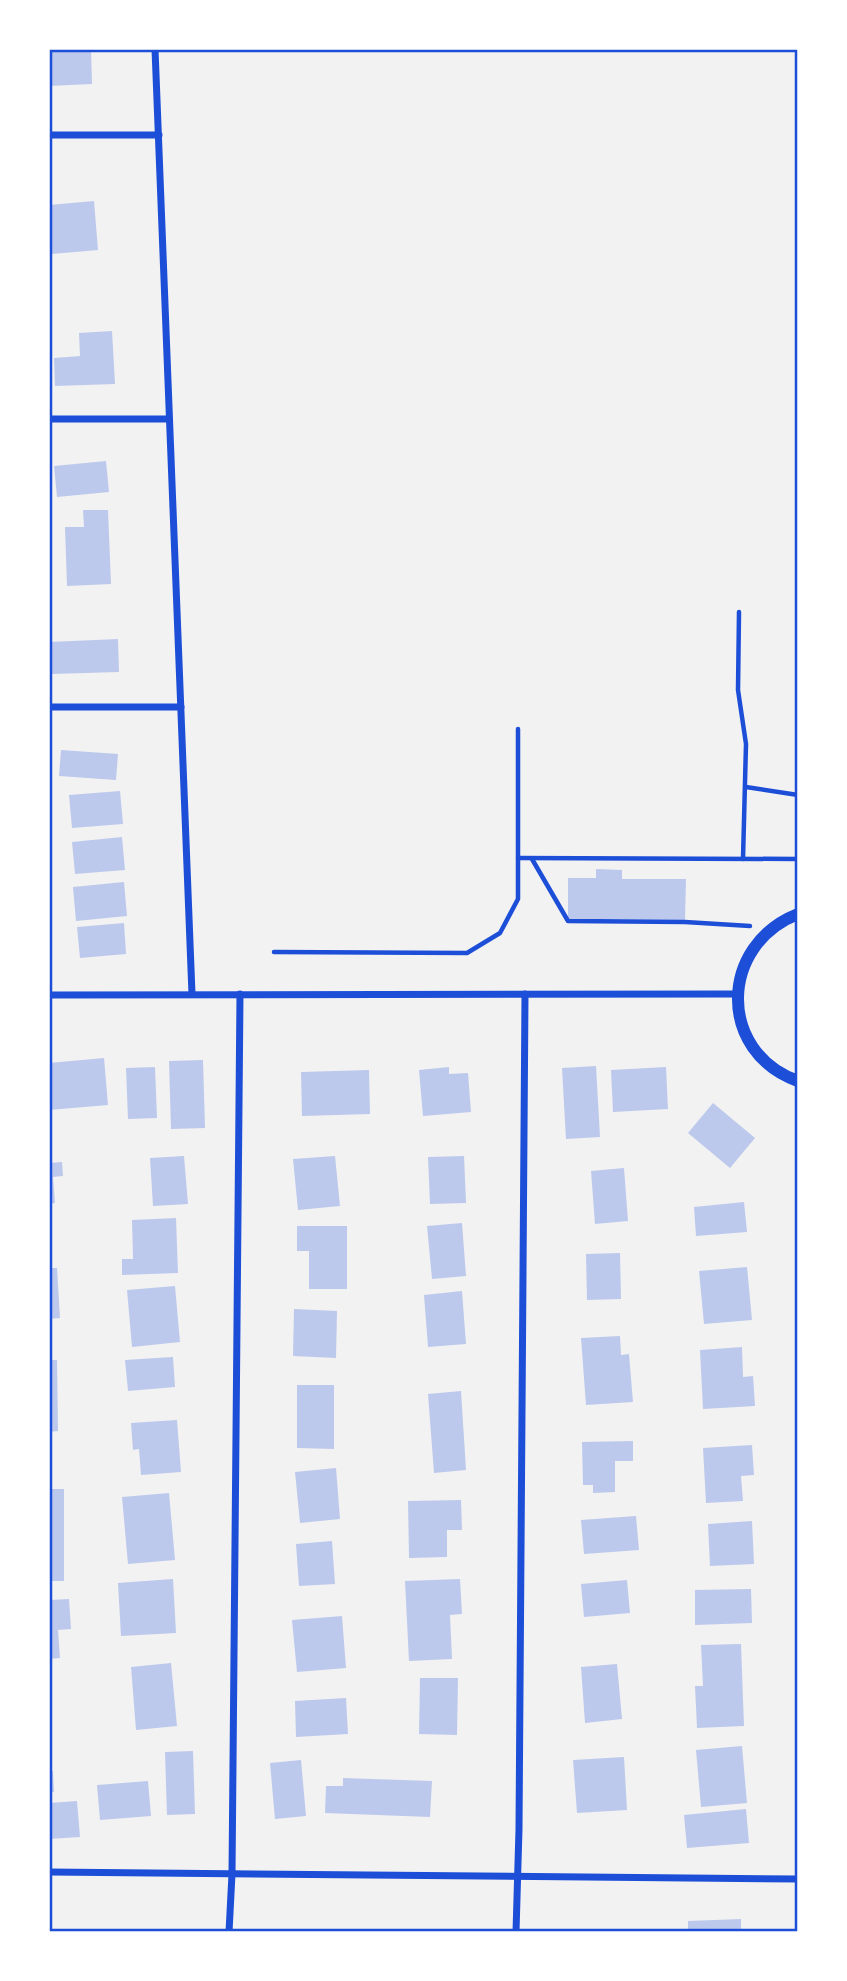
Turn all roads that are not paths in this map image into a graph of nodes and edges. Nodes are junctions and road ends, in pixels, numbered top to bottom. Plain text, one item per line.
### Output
1 (155, 49) edge
2 (49, 135) edge
3 (159, 135) junction
4 (49, 419) edge
5 (169, 419) junction
6 (49, 707) edge
7 (181, 707) junction
8 (798, 914) edge
9 (192, 994) junction
10 (240, 994) junction
11 (525, 994) junction
12 (737, 994) junction
13 (49, 995) edge
14 (798, 1081) edge
15 (49, 1872) edge
16 (232, 1874) junction
17 (517, 1876) junction
18 (798, 1879) edge
19 (229, 1932) edge
20 (516, 1932) edge

1 - 3 street
2 - 3 street
3 - 5 street
4 - 5 street
5 - 7 street
6 - 7 street
7 - 9 street
8 - 12 street
9 - 10 street
9 - 13 street
10 - 11 street
10 - 16 street
11 - 12 street
11 - 17 street
12 - 14 street
15 - 16 street
16 - 17 street
16 - 19 street
17 - 18 street
17 - 20 street

